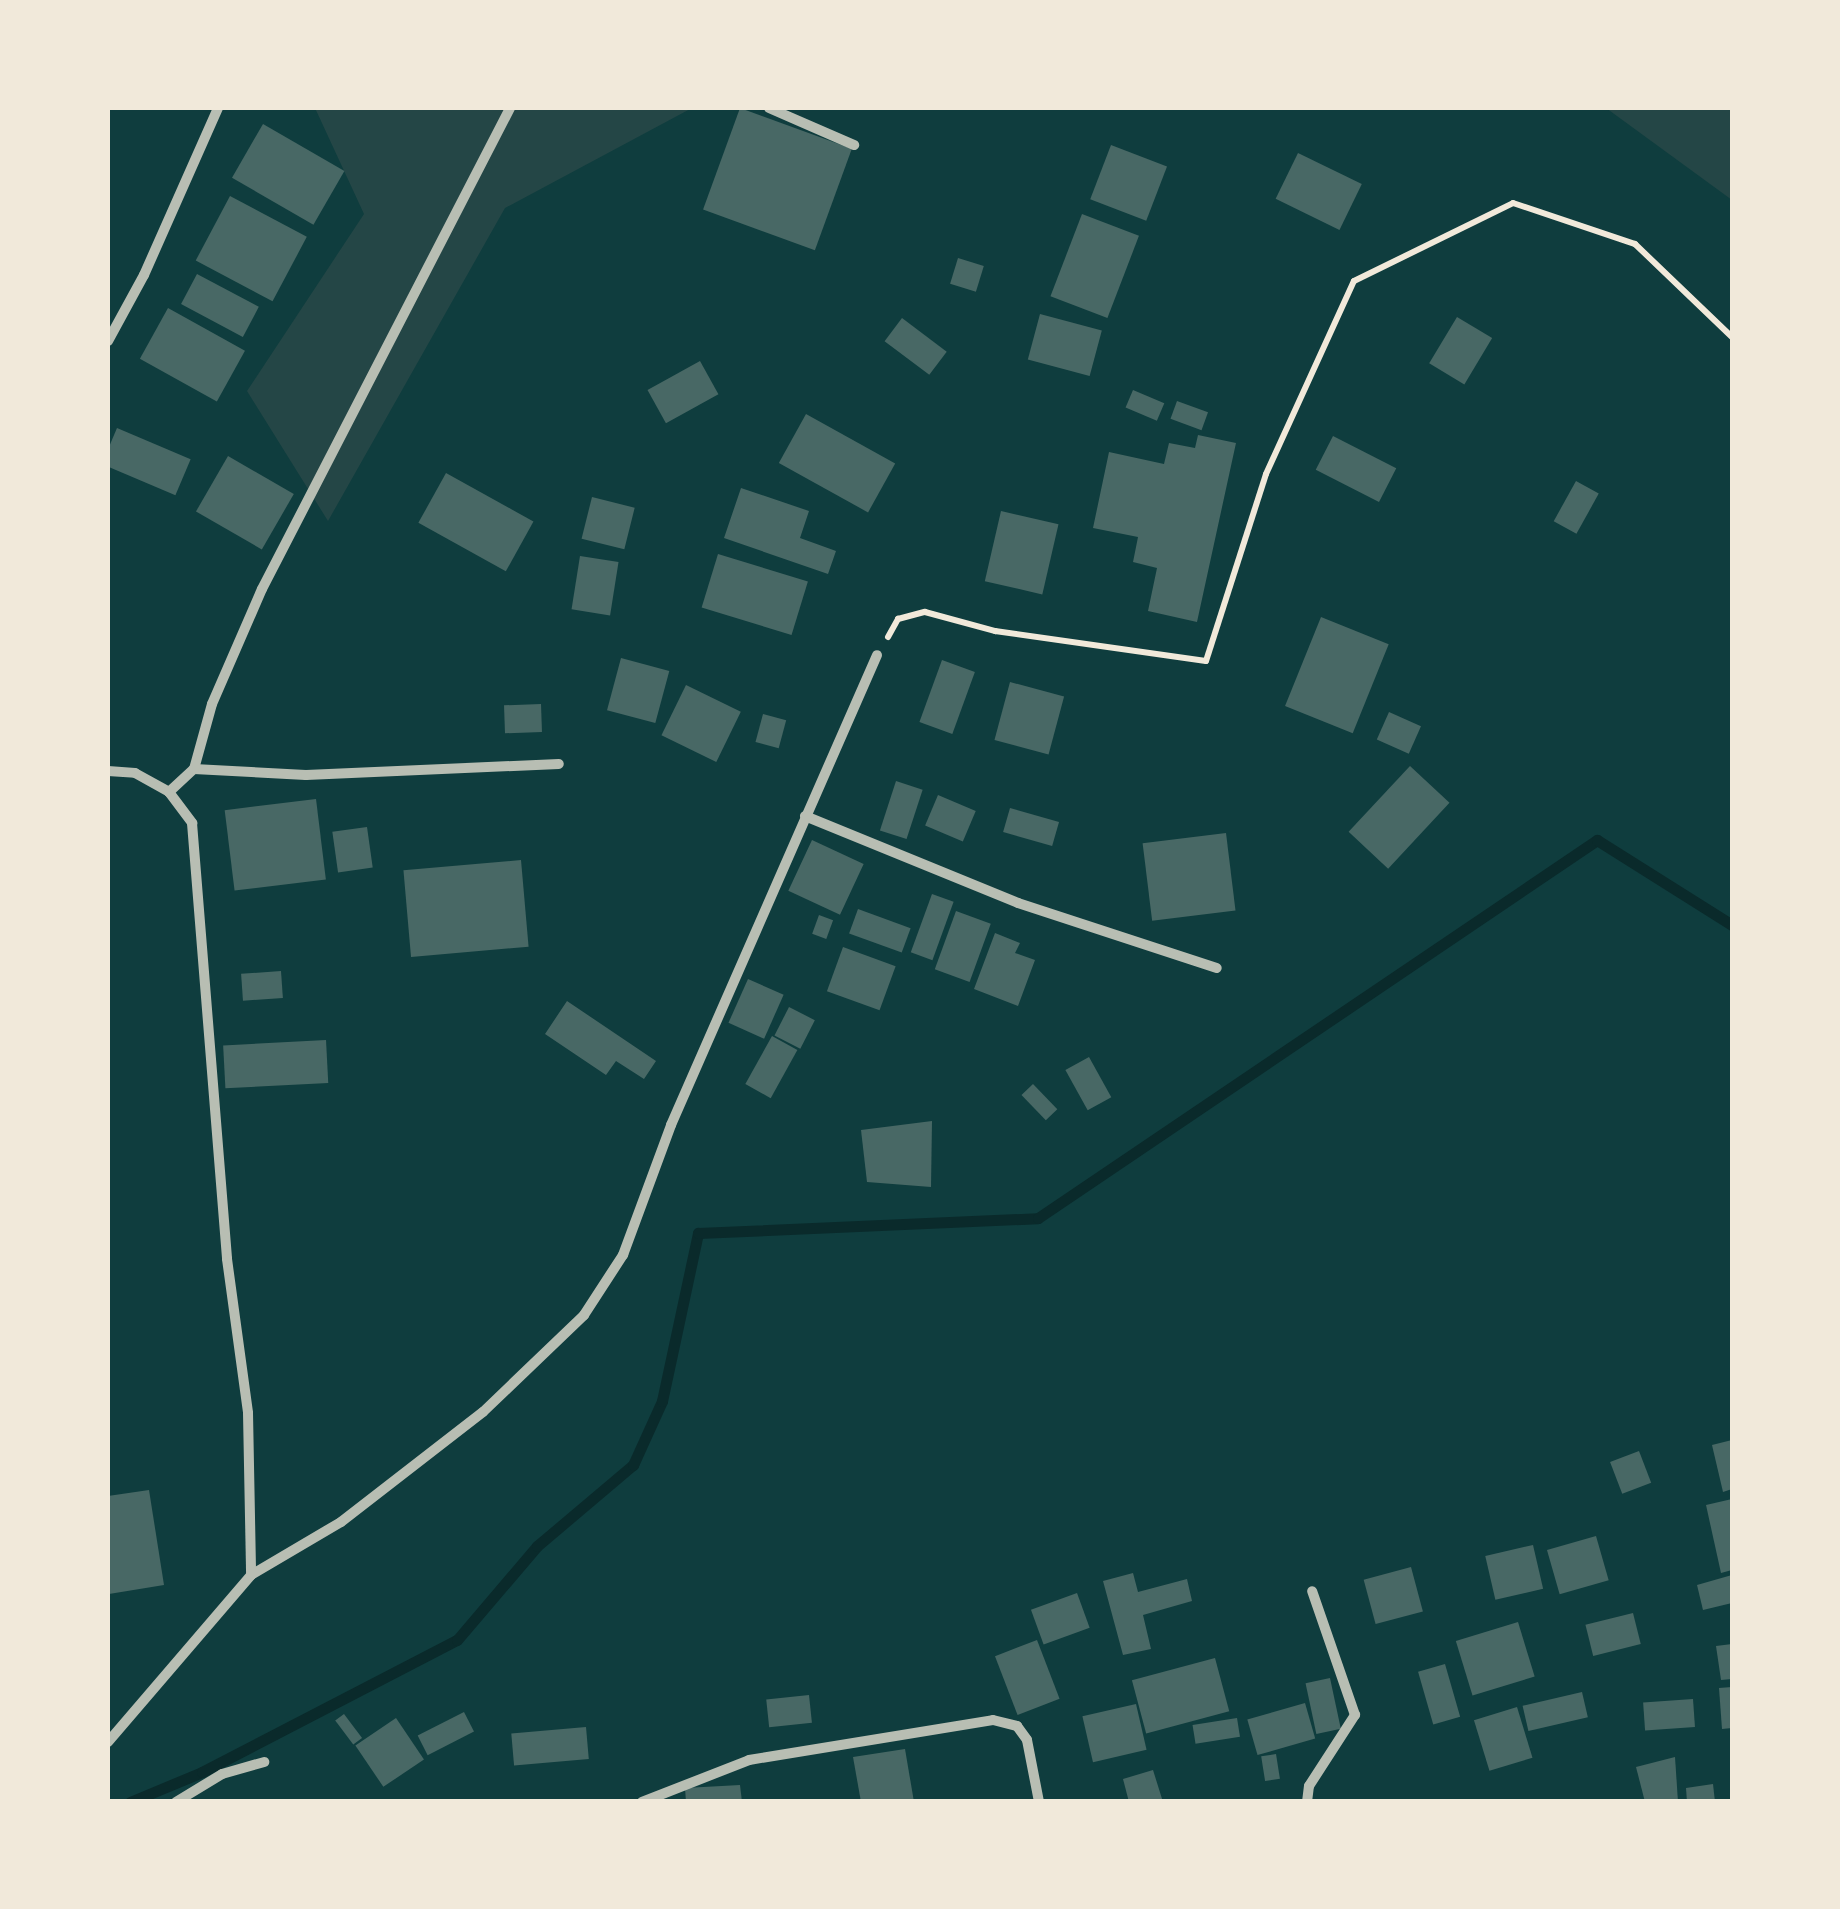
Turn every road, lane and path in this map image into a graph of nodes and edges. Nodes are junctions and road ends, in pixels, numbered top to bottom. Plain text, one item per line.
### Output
1 (218, 108) edge
2 (510, 108) edge
3 (769, 108) edge
4 (854, 145) dead end
5 (1732, 337) edge
6 (108, 342) edge
7 (877, 655) joint
8 (559, 764) dead end
9 (194, 769) junction
10 (108, 771) edge
11 (168, 792) junction
12 (805, 816) junction
13 (1217, 968) dead end
14 (251, 1575) junction
15 (1312, 1591) dead end
16 (108, 1742) edge
17 (264, 1762) dead end
18 (176, 1802) edge
19 (642, 1802) edge
20 (1039, 1802) edge
21 (1307, 1802) edge

1 - 6 street
2 - 9 street
3 - 4 street
5 - 7 path
7 - 12 street
8 - 9 street
9 - 11 street
10 - 11 street
11 - 14 street
12 - 13 street
12 - 14 street
14 - 16 street
15 - 21 street
17 - 18 street
19 - 20 street

